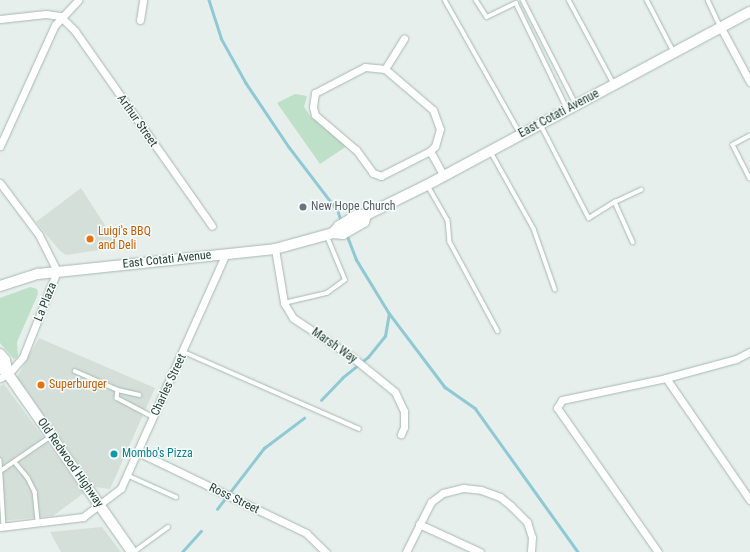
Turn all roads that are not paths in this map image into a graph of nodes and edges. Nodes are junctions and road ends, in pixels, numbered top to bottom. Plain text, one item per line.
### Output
1 (78, 0) edge
2 (143, 0) edge
3 (445, 0) edge
4 (476, 0) edge
5 (523, 0) edge
6 (570, 0) edge
7 (647, 0) edge
8 (708, 0) edge
9 (750, 12) edge
10 (60, 16) junction
11 (0, 19) edge
12 (140, 20) dead end
13 (721, 28) junction
14 (404, 38) dead end
15 (674, 53) junction
16 (385, 69) junction
17 (750, 82) edge
18 (614, 85) junction
19 (572, 107) junction
20 (541, 124) junction
21 (521, 134) junction
22 (750, 136) edge
23 (0, 146) edge
24 (430, 151) junction
25 (490, 151) junction
26 (444, 176) junction
27 (750, 178) edge
28 (0, 183) edge
29 (427, 185) junction
30 (641, 190) dead end
31 (615, 202) junction
32 (212, 226) dead end
33 (330, 234) junction
34 (633, 242) dead end
35 (275, 249) junction
36 (225, 255) junction
37 (57, 272) junction
38 (0, 286) edge
39 (555, 289) dead end
40 (284, 303) junction
41 (498, 331) dead end
42 (184, 352) junction
43 (750, 352) edge
44 (0, 354) edge
45 (0, 367) edge
46 (75, 371) dead end
47 (4, 376) edge
48 (666, 378) junction
49 (118, 390) junction
50 (139, 395) dead end
51 (154, 417) junction
52 (359, 429) dead end
53 (401, 434) dead end
54 (51, 437) junction
55 (138, 452) junction
56 (0, 460) edge
57 (15, 462) junction
58 (2, 470) junction
59 (127, 475) junction
60 (176, 497) dead end
61 (750, 500) edge
62 (100, 505) junction
63 (38, 524) junction
64 (419, 524) junction
65 (2, 527) edge
66 (168, 527) dead end
67 (469, 550) edge
68 (324, 551) edge
69 (133, 552) edge
70 (406, 552) edge
71 (480, 552) edge
72 (531, 552) edge
73 (658, 552) edge

1 - 10 street
2 - 12 street
3 - 21 lane
4 - 19 lane
5 - 19 lane
6 - 18 lane
7 - 15 lane
8 - 13 lane
9 - 13 main road, East Cotati Avenue
10 - 11 street
10 - 23 street
10 - 32 street, Arthur Street
13 - 15 main road, East Cotati Avenue
13 - 17 street
14 - 16 street
15 - 18 main road, East Cotati Avenue
16 - 24 street
16 - 24 street
18 - 19 main road, East Cotati Avenue
19 - 20 main road, East Cotati Avenue
20 - 21 main road, East Cotati Avenue
20 - 31 lane
21 - 25 main road, East Cotati Avenue
22 - 27 lane
24 - 26 street
25 - 26 main road, East Cotati Avenue
25 - 39 lane
26 - 29 main road, East Cotati Avenue
28 - 37 street, La Plaza
29 - 33 main road, East Cotati Avenue
29 - 41 lane
30 - 31 lane
31 - 34 lane
33 - 35 main road, East Cotati Avenue
33 - 40 lane
35 - 36 main road, East Cotati Avenue
35 - 40 street, Marsh Way
36 - 37 main road, East Cotati Avenue
36 - 42 street, Charles Street
37 - 38 main road, East Cotati Avenue
37 - 47 street, La Plaza
40 - 53 street, Marsh Way
42 - 51 street, Charles Street
42 - 52 lane
43 - 48 street
44 - 47 main road, Old Redwood Highway
45 - 47 main road, Old Redwood Highway
46 - 49 lane
47 - 54 main road, Old Redwood Highway
48 - 61 street
48 - 73 street
49 - 50 lane
49 - 51 lane
51 - 55 street, Charles Street
54 - 57 lane
54 - 62 main road, Old Redwood Highway
55 - 59 street, Charles Street
55 - 68 street, Ross Street
56 - 58 lane
57 - 58 lane
57 - 63 lane
58 - 65 lane
59 - 60 lane
59 - 62 street, Charles Street
62 - 63 street, Charles Street
62 - 69 main road, Old Redwood Highway
63 - 65 street, Charles Street
64 - 67 street
64 - 70 street
64 - 72 street
66 - 69 lane
67 - 71 street

